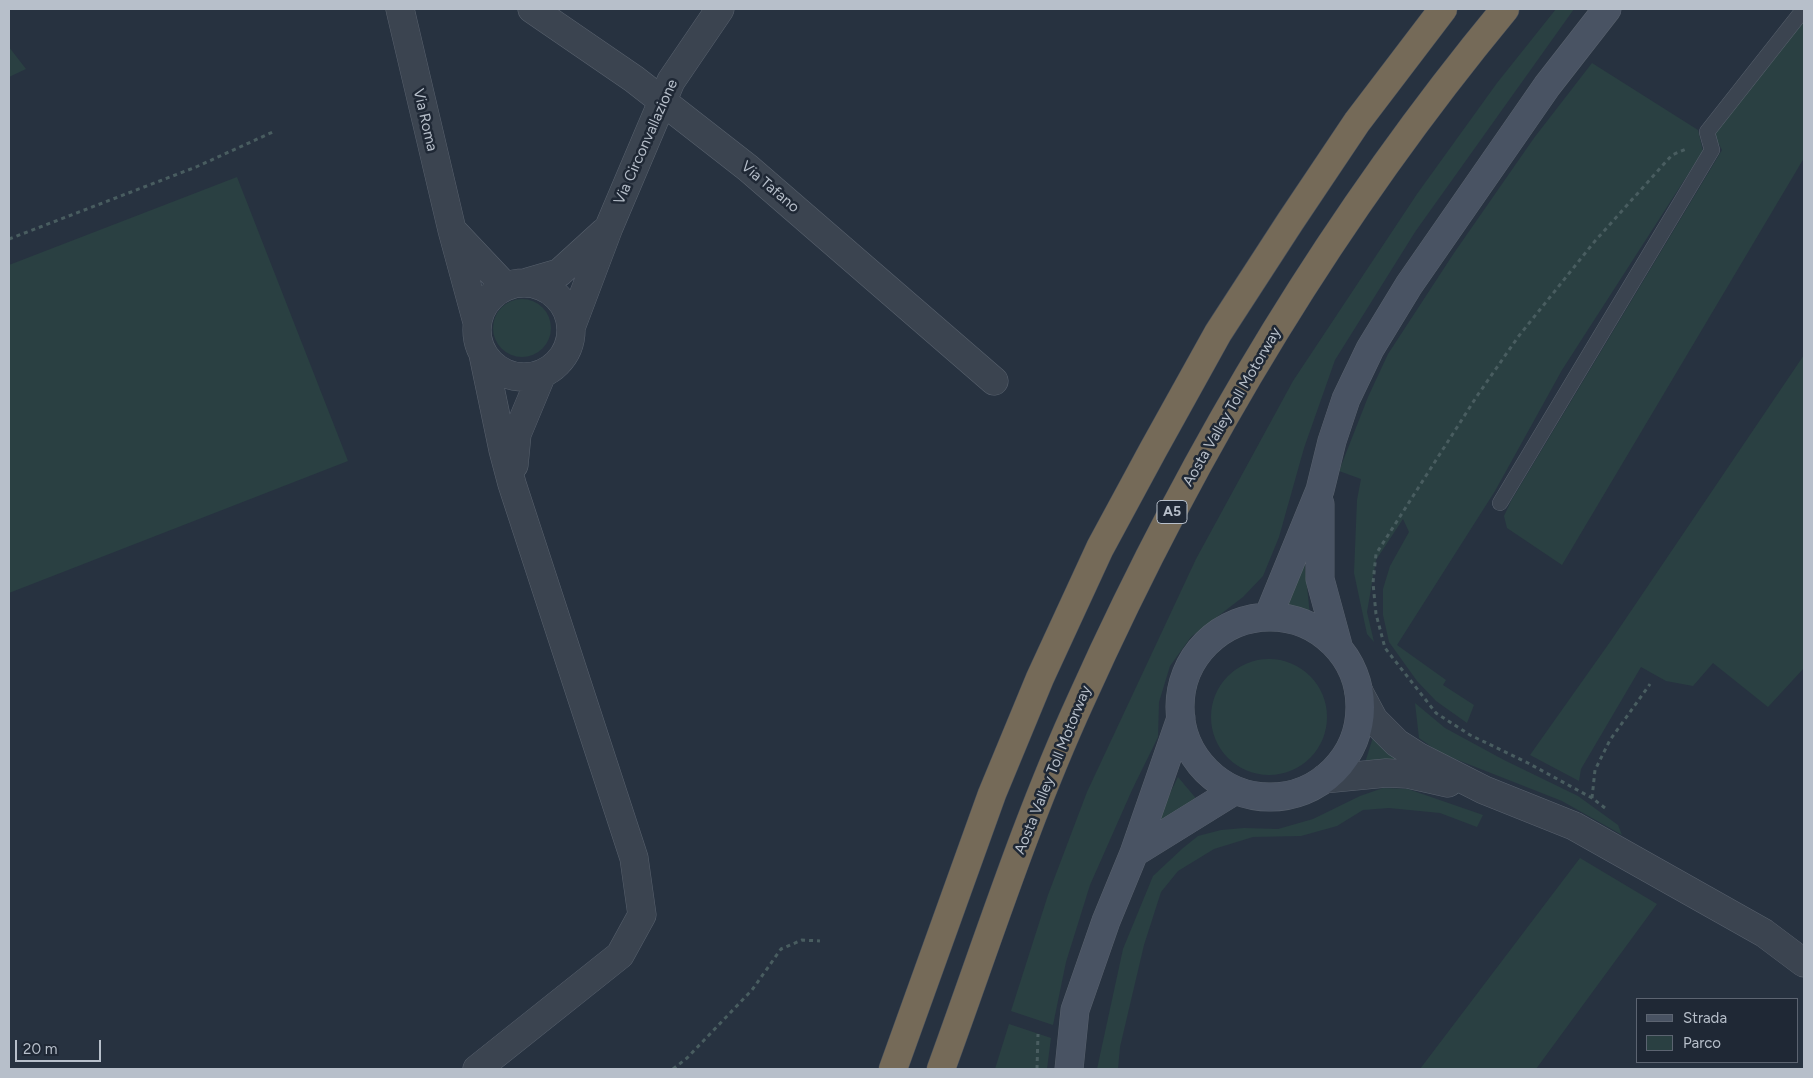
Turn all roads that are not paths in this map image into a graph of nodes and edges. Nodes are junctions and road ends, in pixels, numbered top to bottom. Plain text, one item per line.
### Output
1 (400, 9) edge
2 (532, 9) edge
3 (720, 9) edge
4 (1443, 9) edge
5 (1505, 9) edge
6 (1606, 9) edge
7 (1804, 9) edge
8 (662, 102) junction
9 (609, 227) junction
10 (452, 230) junction
11 (516, 284) junction
12 (477, 322) junction
13 (572, 325) junction
14 (483, 354) junction
15 (542, 374) junction
16 (994, 381) dead end
17 (512, 484) junction
18 (1320, 490) junction
19 (1500, 503) dead end
20 (1268, 617) junction
21 (1339, 649) junction
22 (1359, 692) junction
23 (1181, 718) junction
24 (1324, 779) junction
25 (1484, 790) junction
26 (1234, 791) junction
27 (1134, 853) junction
28 (1804, 963) edge
29 (477, 1069) edge
30 (893, 1069) edge
31 (941, 1069) edge
32 (1069, 1069) edge

1 - 10 street, Via Roma
2 - 8 street, Via Tafano
3 - 8 street, Via Circonvallazione
4 - 30 highway
5 - 31 highway, Aosta Valley Toll Motorway / A5
6 - 18 main road
7 - 19 lane
8 - 9 street, Via Circonvallazione
8 - 16 street, Via Tafano
9 - 11 street, Via Circonvallazione
9 - 13 street, Via Circonvallazione
10 - 11 street
10 - 12 street, Via Roma
11 - 12 street
11 - 13 street
12 - 14 street
13 - 15 street
14 - 15 street
14 - 17 street
15 - 17 street
17 - 29 street
18 - 20 main road
18 - 21 main road
20 - 21 main road
20 - 23 main road
21 - 22 main road
22 - 24 main road
22 - 25 street
23 - 26 main road
23 - 27 main road
24 - 25 street
24 - 26 main road
25 - 28 street
26 - 27 main road
27 - 32 main road

